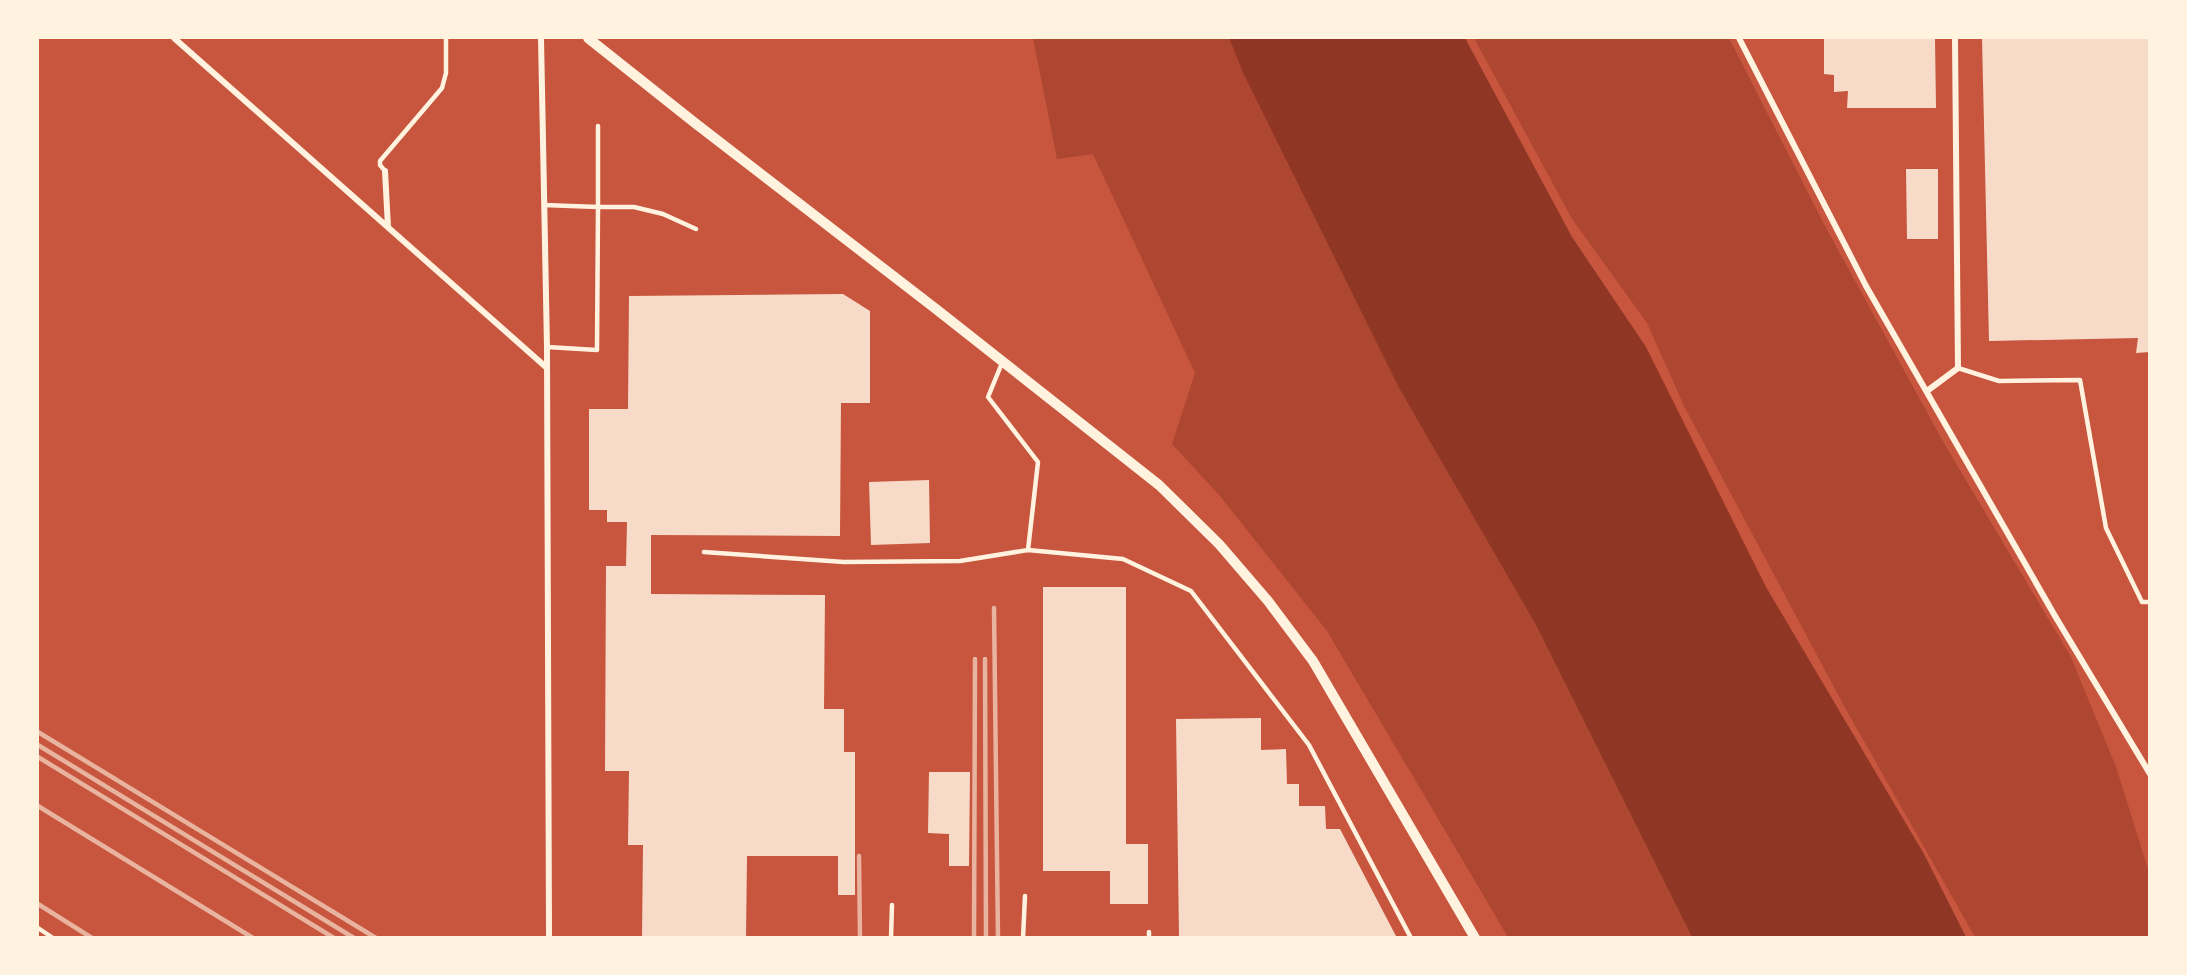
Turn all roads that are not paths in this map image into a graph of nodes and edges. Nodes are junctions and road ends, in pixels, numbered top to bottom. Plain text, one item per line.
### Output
1 (174, 38) edge
2 (446, 38) edge
3 (541, 38) edge
4 (588, 38) edge
5 (1739, 38) edge
6 (1955, 38) edge
7 (598, 126) dead end
8 (385, 171) joint
9 (544, 205) junction
10 (598, 207) junction
11 (388, 228) junction
12 (696, 229) dead end
13 (547, 347) junction
14 (1002, 361) junction
15 (547, 368) junction
16 (1958, 368) junction
17 (1927, 392) junction
18 (1028, 550) junction
19 (704, 552) dead end
20 (2150, 602) edge
21 (2150, 774) edge
22 (1025, 896) dead end
23 (892, 905) dead end
24 (38, 928) edge
25 (53, 938) edge
26 (549, 938) edge
27 (891, 938) edge
28 (1023, 938) edge
29 (1411, 938) edge
30 (1475, 938) edge

1 - 11 street
2 - 8 lane
3 - 9 street
4 - 14 street
5 - 17 street
6 - 16 street
7 - 10 lane
8 - 11 street
9 - 10 lane
9 - 13 street
10 - 12 lane
10 - 13 lane
11 - 15 street
13 - 15 street
14 - 18 lane
14 - 30 street
15 - 26 street
16 - 17 street
16 - 20 lane
17 - 21 street
18 - 19 lane
18 - 29 lane
22 - 28 lane
23 - 27 lane
24 - 25 lane

